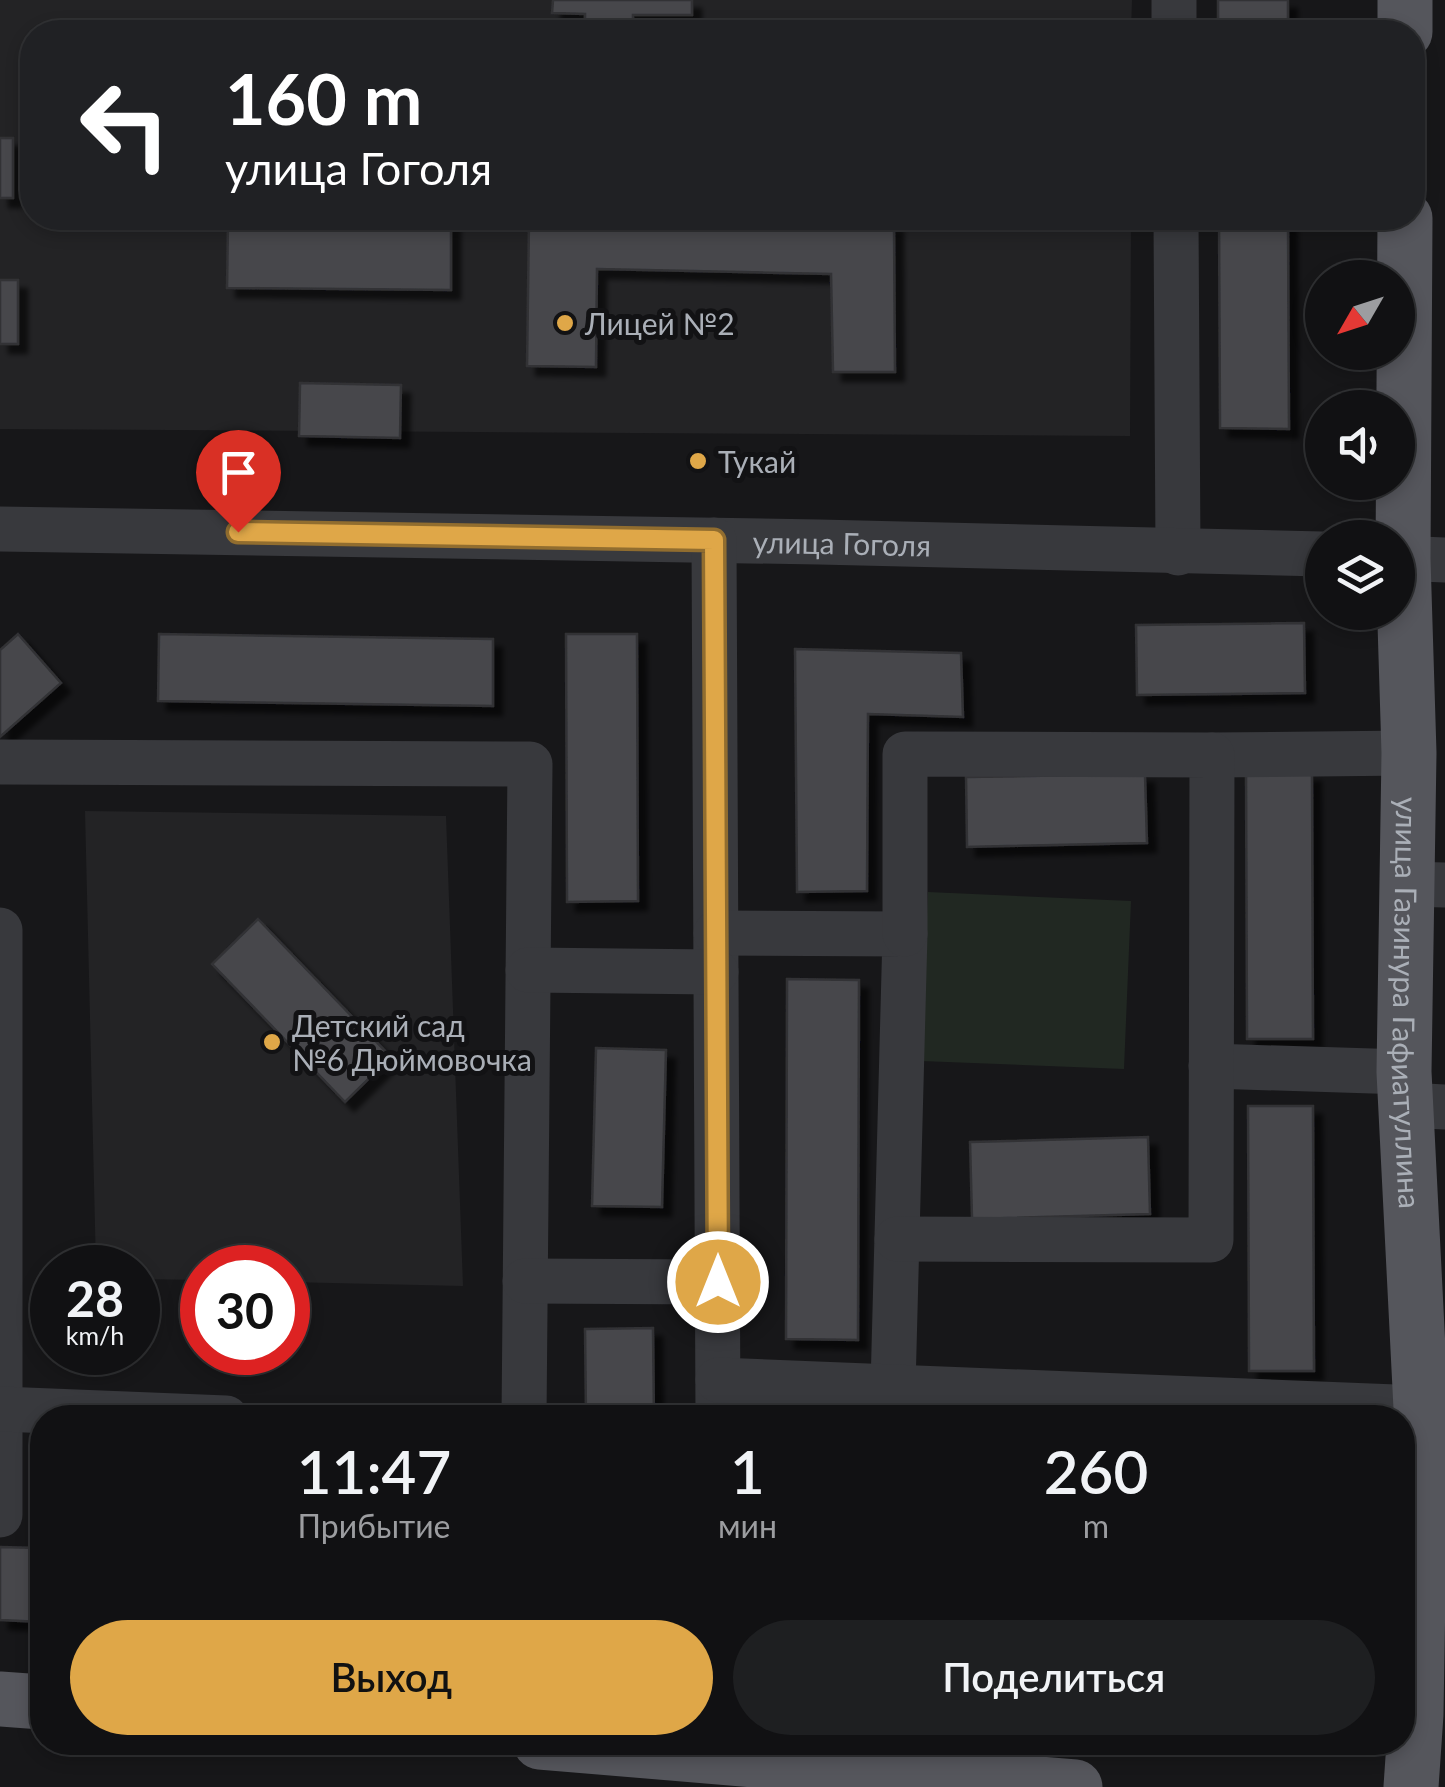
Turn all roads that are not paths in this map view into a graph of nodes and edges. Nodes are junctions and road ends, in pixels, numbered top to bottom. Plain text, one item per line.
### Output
1 (1176, 230) edge
2 (1406, 230) edge
3 (1414, 520) edge
4 (0, 529) edge
5 (714, 540) junction
6 (1178, 553) junction
7 (1305, 554) edge
8 (1412, 630) edge
9 (1408, 753) junction
10 (1212, 755) junction
11 (0, 762) edge
12 (1426, 884) edge
13 (0, 930) edge
14 (905, 934) junction
15 (716, 953) junction
16 (528, 970) junction
17 (1211, 1066) junction
18 (1418, 1094) edge
19 (1428, 1198) edge
20 (897, 1238) junction
21 (525, 1281) junction
22 (718, 1282) junction
23 (893, 1387) junction
24 (718, 1398) edge
25 (524, 1405) edge
26 (1094, 1405) edge
27 (1, 1409) edge
28 (30, 1410) edge
29 (1429, 1435) edge
30 (0, 1514) edge
31 (0, 1698) edge
32 (30, 1701) edge
33 (1415, 1726) edge
34 (656, 1755) edge
35 (1413, 1755) edge
36 (718, 1762) edge
37 (1074, 1787) edge
38 (1410, 1787) edge

1 - 6 street
2 - 3 main road, улица Газинура Гафиатуллина
4 - 5 street, улица Гоголя
5 - 6 street, улица Гоголя
5 - 15 street
6 - 7 street, улица Гоголя
8 - 9 main road, улица Газинура Гафиатуллина
9 - 10 street
9 - 12 main road, улица Газинура Гафиатуллина
10 - 14 street
10 - 17 street
11 - 16 street
12 - 18 main road, улица Газинура Гафиатуллина
13 - 27 street
14 - 15 street
14 - 20 street
15 - 16 street
15 - 22 street
16 - 21 street
17 - 18 street
17 - 20 street
18 - 19 main road, улица Газинура Гафиатуллина
19 - 29 main road, улица Газинура Гафиатуллина
20 - 23 street
21 - 22 street
21 - 25 street
22 - 24 street
23 - 24 street
23 - 26 street
27 - 28 street
27 - 30 street
29 - 33 main road, улица Газинура Гафиатуллина
31 - 32 main road
34 - 36 main road
35 - 38 main road, улица Газинура Гафиатуллина
36 - 37 main road

